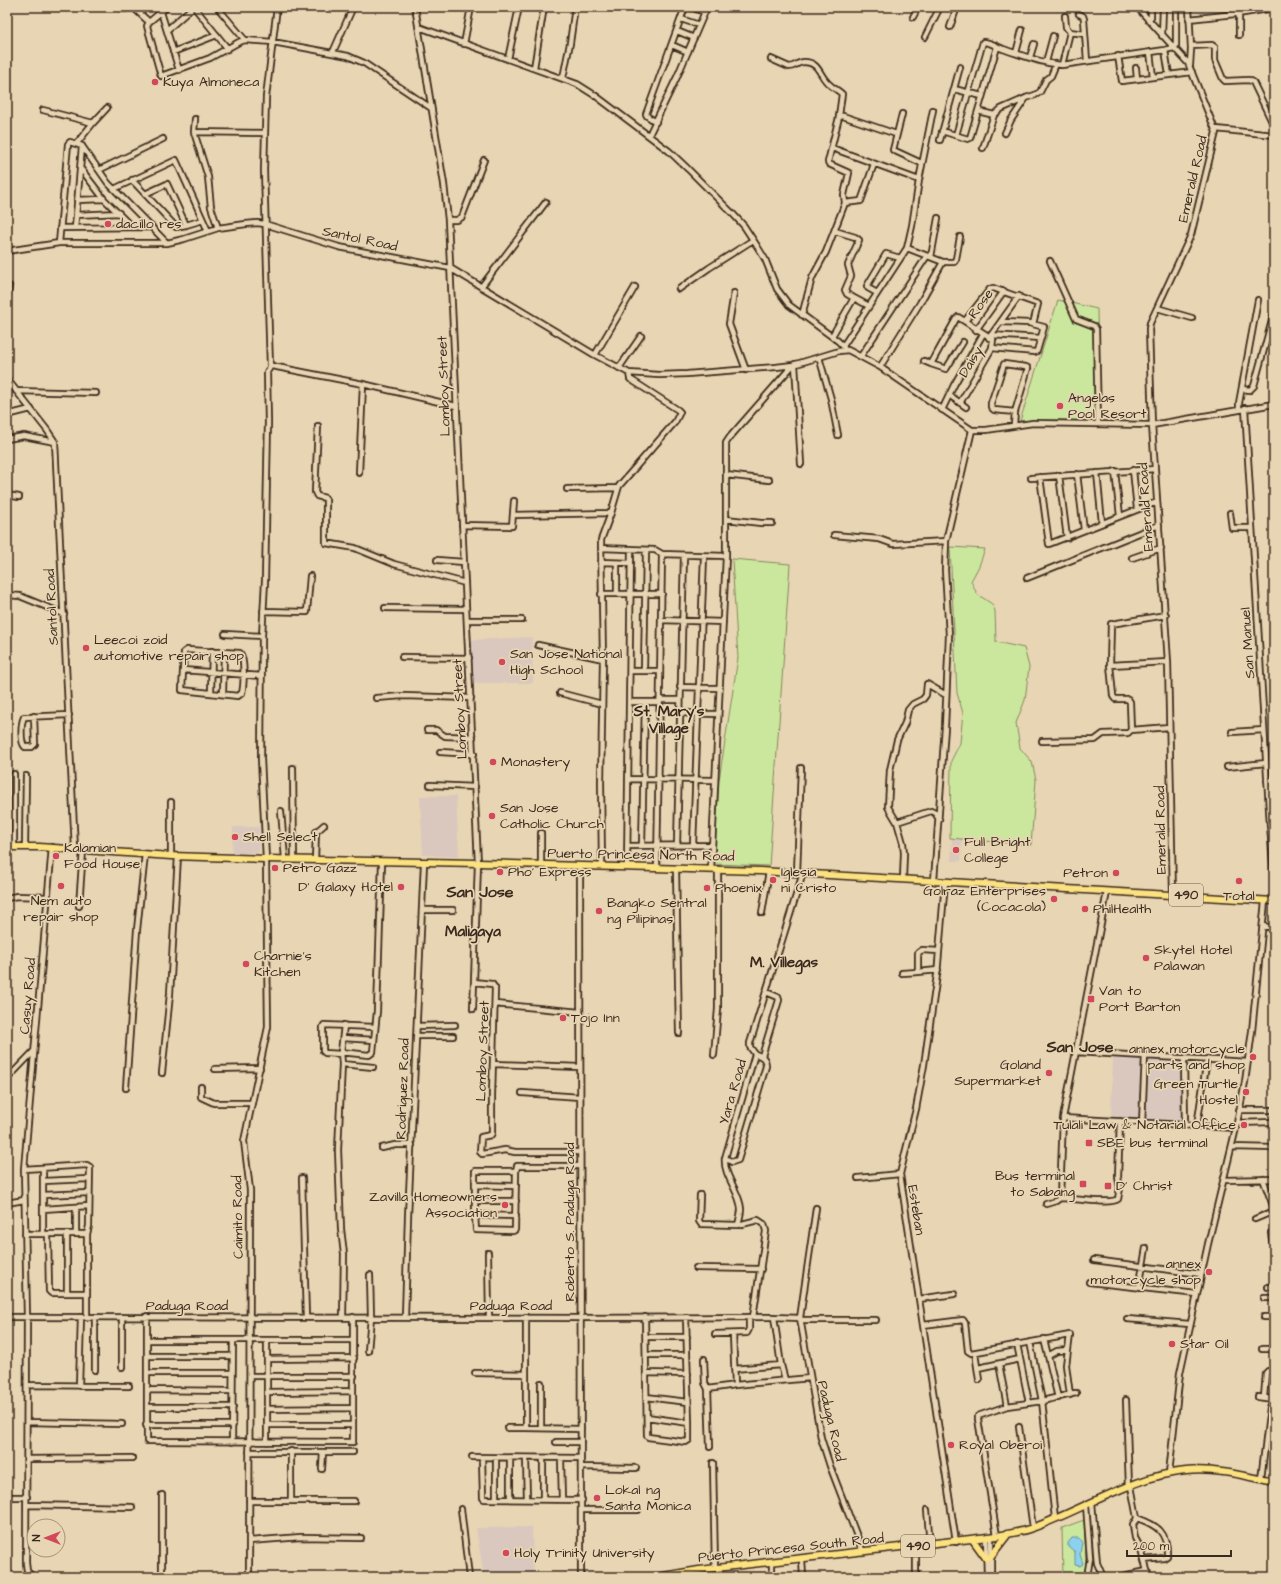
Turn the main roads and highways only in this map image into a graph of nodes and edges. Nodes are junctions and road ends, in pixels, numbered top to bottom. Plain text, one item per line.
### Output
1 (7, 847) edge
2 (1274, 901) edge
3 (1274, 1480) edge
4 (1008, 1534) junction
5 (973, 1540) junction
6 (674, 1575) edge
7 (657, 1577) edge

1 - 2 main road, Puerto Princesa North Road / 490
3 - 4 main road, Puerto Princesa South Road / 490
4 - 5 main road, Puerto Princesa South Road / 490
4 - 5 main road
5 - 6 main road, Puerto Princesa South Road / 490
6 - 7 main road, Puerto Princesa South Road / 490

